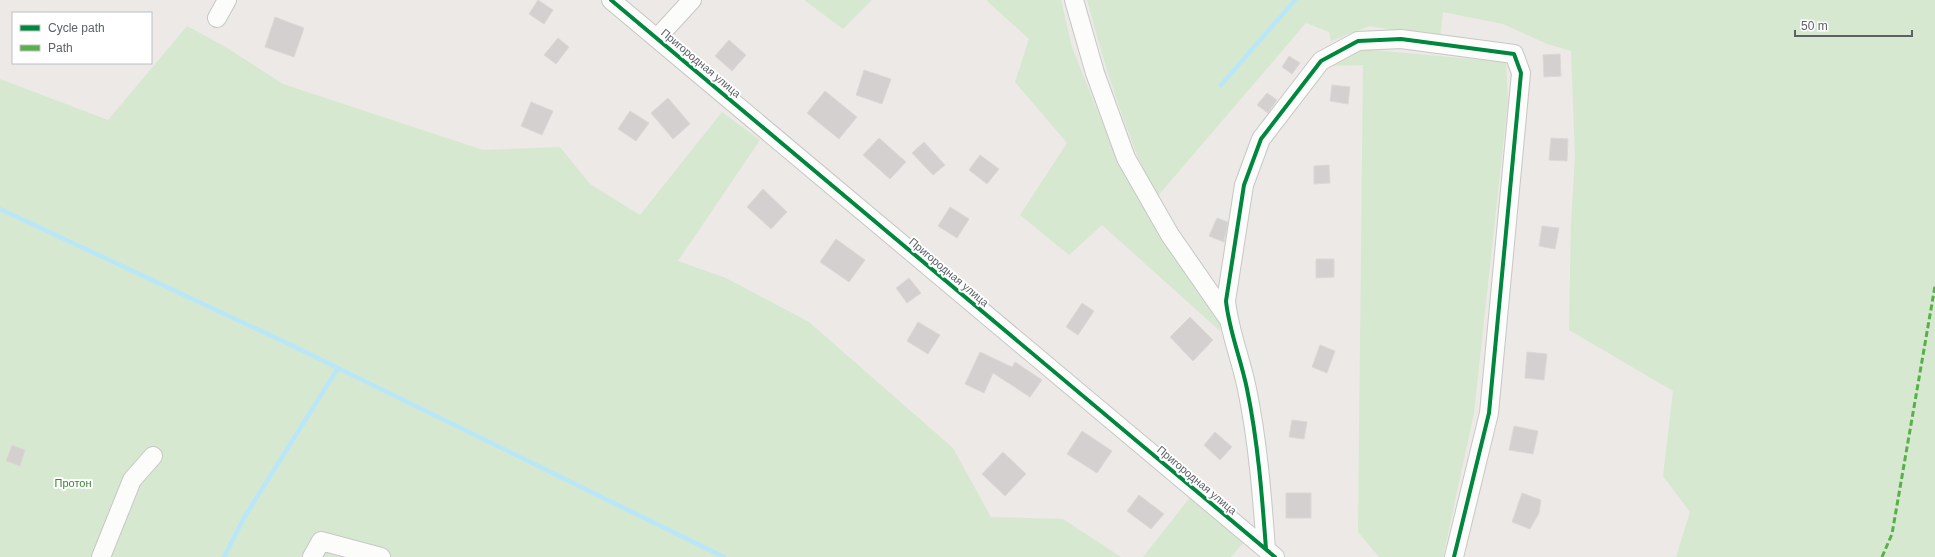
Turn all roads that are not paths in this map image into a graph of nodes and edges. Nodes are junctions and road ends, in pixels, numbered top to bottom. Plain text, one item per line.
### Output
1 (227, 0) edge
2 (612, 0) edge
3 (692, 0) edge
4 (1074, 0) edge
5 (217, 18) dead end
6 (657, 38) junction
7 (1227, 318) junction
8 (153, 456) dead end
9 (1270, 553) edge
10 (101, 557) edge
11 (312, 557) edge
12 (381, 557) edge
13 (1454, 557) edge

1 - 5 street
2 - 6 street, Пригородная улица
3 - 6 street
4 - 7 street
6 - 9 street, Пригородная улица
7 - 9 street
7 - 13 street
8 - 10 street
11 - 12 street

